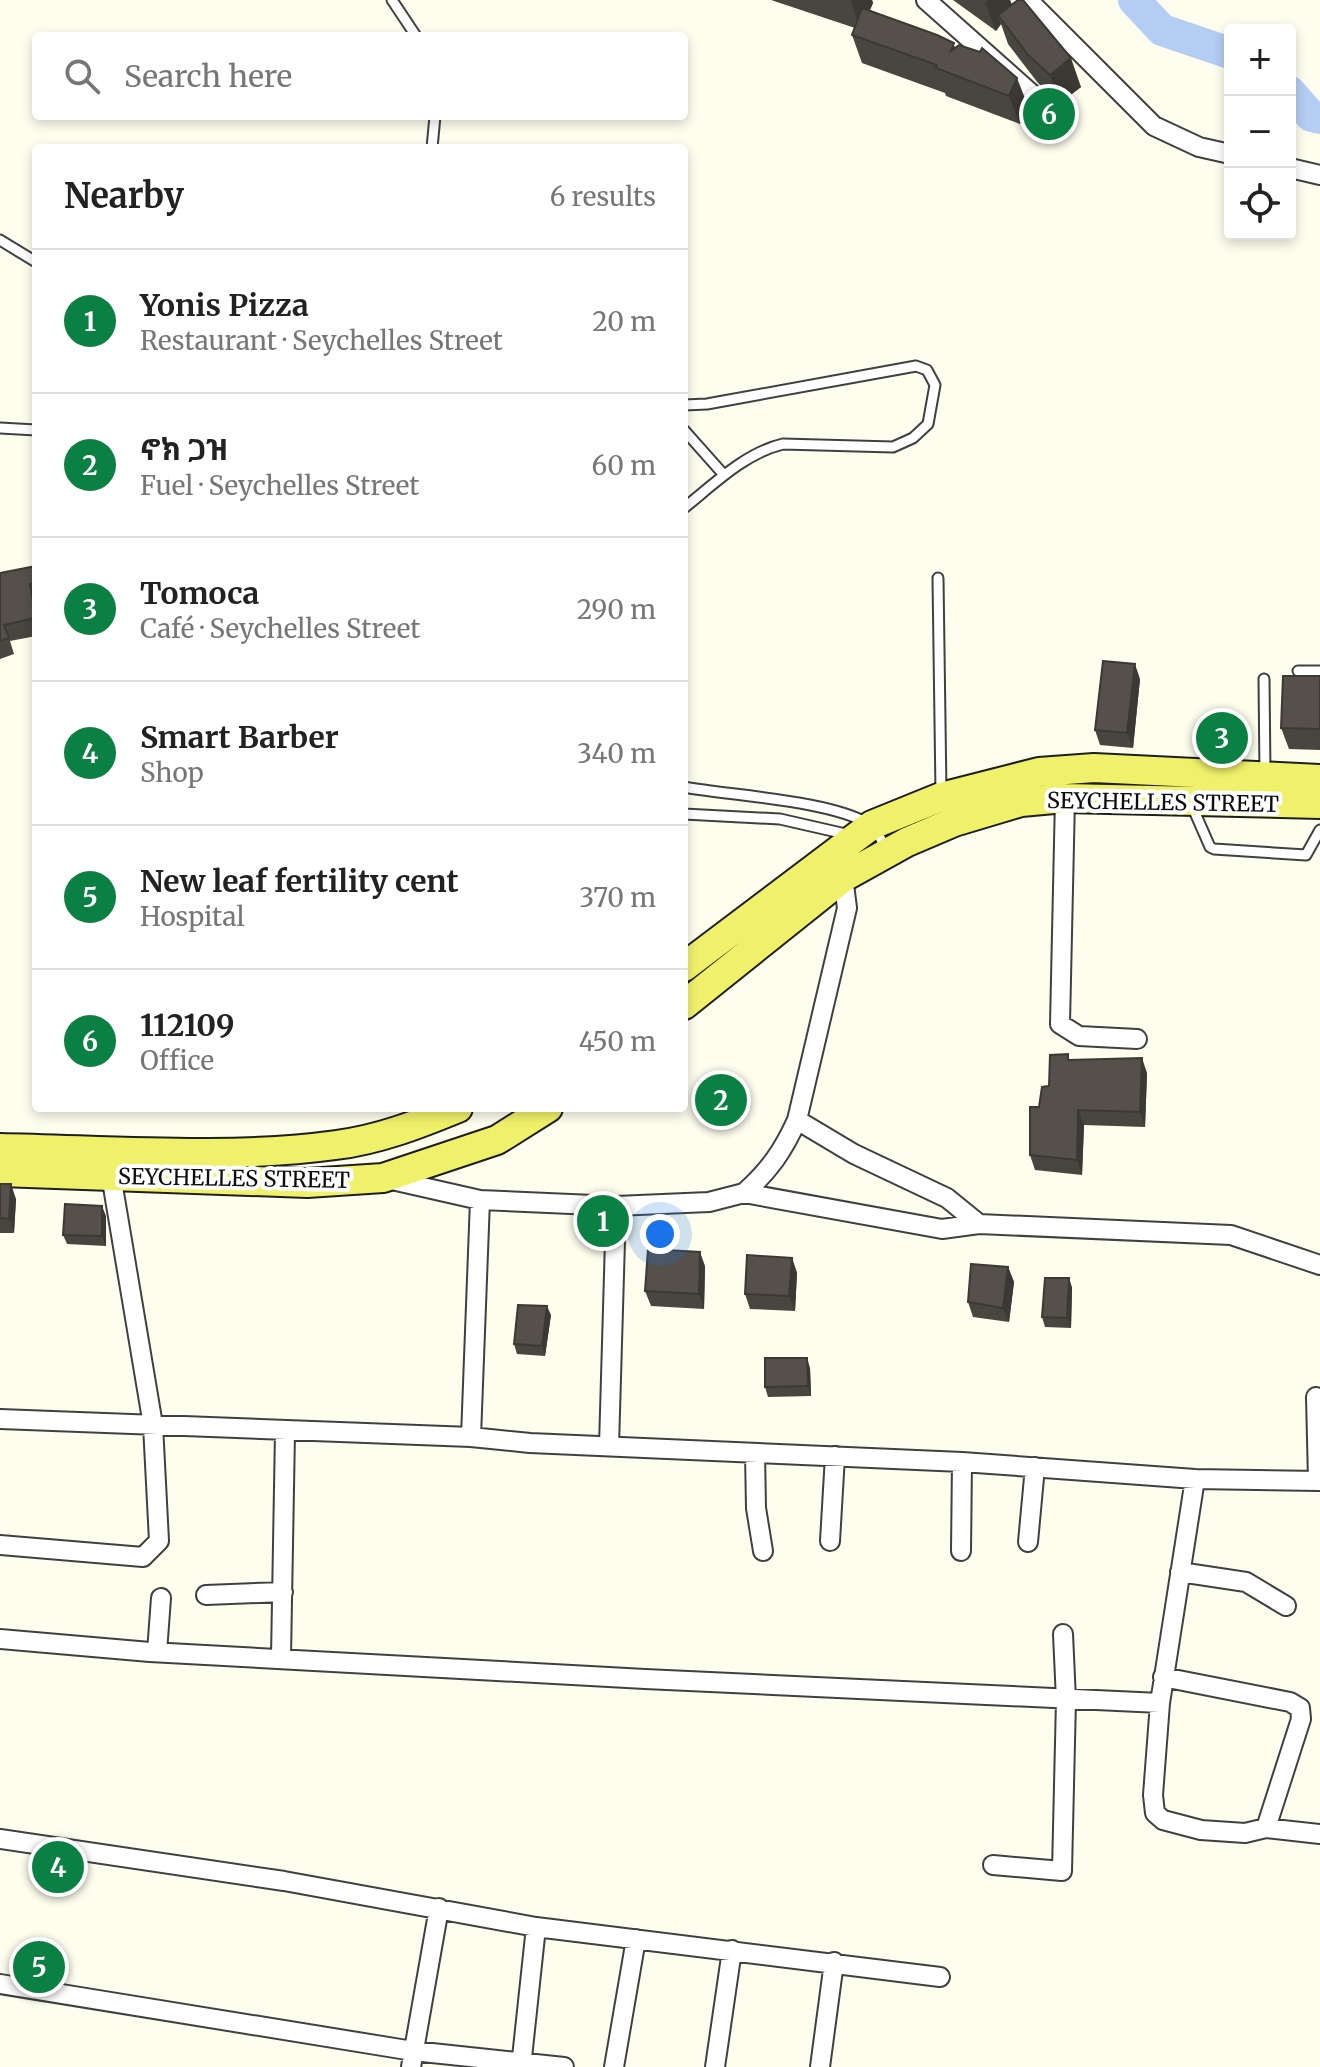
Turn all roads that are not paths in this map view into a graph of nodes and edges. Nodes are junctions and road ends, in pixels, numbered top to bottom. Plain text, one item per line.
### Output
1 (392, 0) edge
2 (926, 0) edge
3 (1028, 0) edge
4 (413, 32) edge
5 (435, 120) edge
6 (1061, 120) dead end
7 (432, 144) edge
8 (1224, 153) edge
9 (1296, 169) edge
10 (1320, 175) edge
11 (0, 240) edge
12 (32, 260) edge
13 (688, 404) edge
14 (0, 428) edge
15 (32, 430) edge
16 (688, 434) edge
17 (724, 475) junction
18 (688, 505) edge
19 (938, 578) dead end
20 (1298, 671) dead end
21 (1320, 671) edge
22 (1264, 679) dead end
23 (1265, 777) junction
24 (1320, 779) edge
25 (688, 788) edge
26 (941, 797) junction
27 (1065, 798) junction
28 (1189, 799) junction
29 (1320, 804) edge
30 (688, 814) edge
31 (1320, 830) edge
32 (852, 848) junction
33 (881, 857) junction
34 (688, 964) edge
35 (688, 1001) edge
36 (1137, 1039) dead end
37 (448, 1112) edge
38 (542, 1112) edge
39 (797, 1120) junction
40 (0, 1148) edge
41 (0, 1172) edge
42 (111, 1175) junction
43 (383, 1178) junction
44 (744, 1193) junction
45 (480, 1200) junction
46 (616, 1206) junction
47 (979, 1224) junction
48 (1320, 1265) edge
49 (1316, 1397) dead end
50 (0, 1419) edge
51 (153, 1425) junction
52 (285, 1432) junction
53 (471, 1437) junction
54 (609, 1446) junction
55 (755, 1453) junction
56 (835, 1456) junction
57 (962, 1462) junction
58 (1035, 1467) junction
59 (1195, 1479) junction
60 (1319, 1480) edge
61 (830, 1541) dead end
62 (1028, 1542) dead end
63 (0, 1545) edge
64 (763, 1551) dead end
65 (961, 1551) dead end
66 (1180, 1572) junction
67 (283, 1592) junction
68 (206, 1595) dead end
69 (161, 1598) dead end
70 (1286, 1606) dead end
71 (1063, 1634) dead end
72 (0, 1639) edge
73 (157, 1652) junction
74 (281, 1657) junction
75 (1163, 1677) junction
76 (1066, 1700) junction
77 (1160, 1703) junction
78 (1266, 1828) junction
79 (1320, 1834) edge
80 (0, 1839) edge
81 (993, 1865) dead end
82 (439, 1908) junction
83 (536, 1927) junction
84 (636, 1939) junction
85 (732, 1950) junction
86 (834, 1962) junction
87 (940, 1977) dead end
88 (0, 1984) edge
89 (412, 2059) edge
90 (521, 2065) edge
91 (564, 2067) edge
92 (614, 2067) edge
93 (715, 2067) edge
94 (820, 2067) edge

1 - 4 lane
2 - 6 street
3 - 8 street
5 - 7 lane
9 - 10 street
11 - 12 lane
13 - 17 lane
14 - 15 lane
16 - 17 lane
17 - 18 lane
19 - 26 lane
20 - 21 lane
22 - 23 lane
23 - 24 main road, SEYCHELLES STREET
23 - 26 main road, SEYCHELLES STREET
25 - 32 lane
26 - 32 main road, SEYCHELLES STREET
27 - 28 main road, SEYCHELLES STREET
27 - 33 main road, SEYCHELLES STREET
27 - 36 street
28 - 29 main road, SEYCHELLES STREET
28 - 31 lane
30 - 32 lane
32 - 33 main road, SEYCHELLES STREET
32 - 33 lane
32 - 34 main road, SEYCHELLES STREET
32 - 35 main road, SEYCHELLES STREET
32 - 39 street
37 - 40 main road, SEYCHELLES STREET
38 - 43 main road, SEYCHELLES STREET
39 - 44 street
39 - 47 street
41 - 42 main road, SEYCHELLES STREET
42 - 43 main road, SEYCHELLES STREET
42 - 51 street
43 - 45 street
44 - 46 street
44 - 47 street
45 - 46 street
45 - 53 street
46 - 54 street
47 - 48 street
49 - 60 street
50 - 51 street
51 - 52 street
51 - 63 street
52 - 53 street
52 - 67 street
53 - 54 street
54 - 55 street
55 - 56 street
55 - 64 street
56 - 57 street
56 - 61 street
57 - 58 street
57 - 65 street
58 - 59 street
58 - 62 street
59 - 60 street
59 - 66 street
66 - 70 street
66 - 75 street
67 - 68 street
67 - 74 street
69 - 73 street
71 - 76 street
72 - 73 street
73 - 74 street
74 - 76 street
75 - 77 street
75 - 78 street
76 - 77 street
76 - 81 street
77 - 78 street
78 - 79 street
80 - 82 street
82 - 83 street
82 - 89 street
83 - 84 street
83 - 90 street
84 - 85 street
84 - 92 street
85 - 86 street
85 - 93 street
86 - 87 street
86 - 94 street
88 - 89 street
89 - 90 street
90 - 91 street

